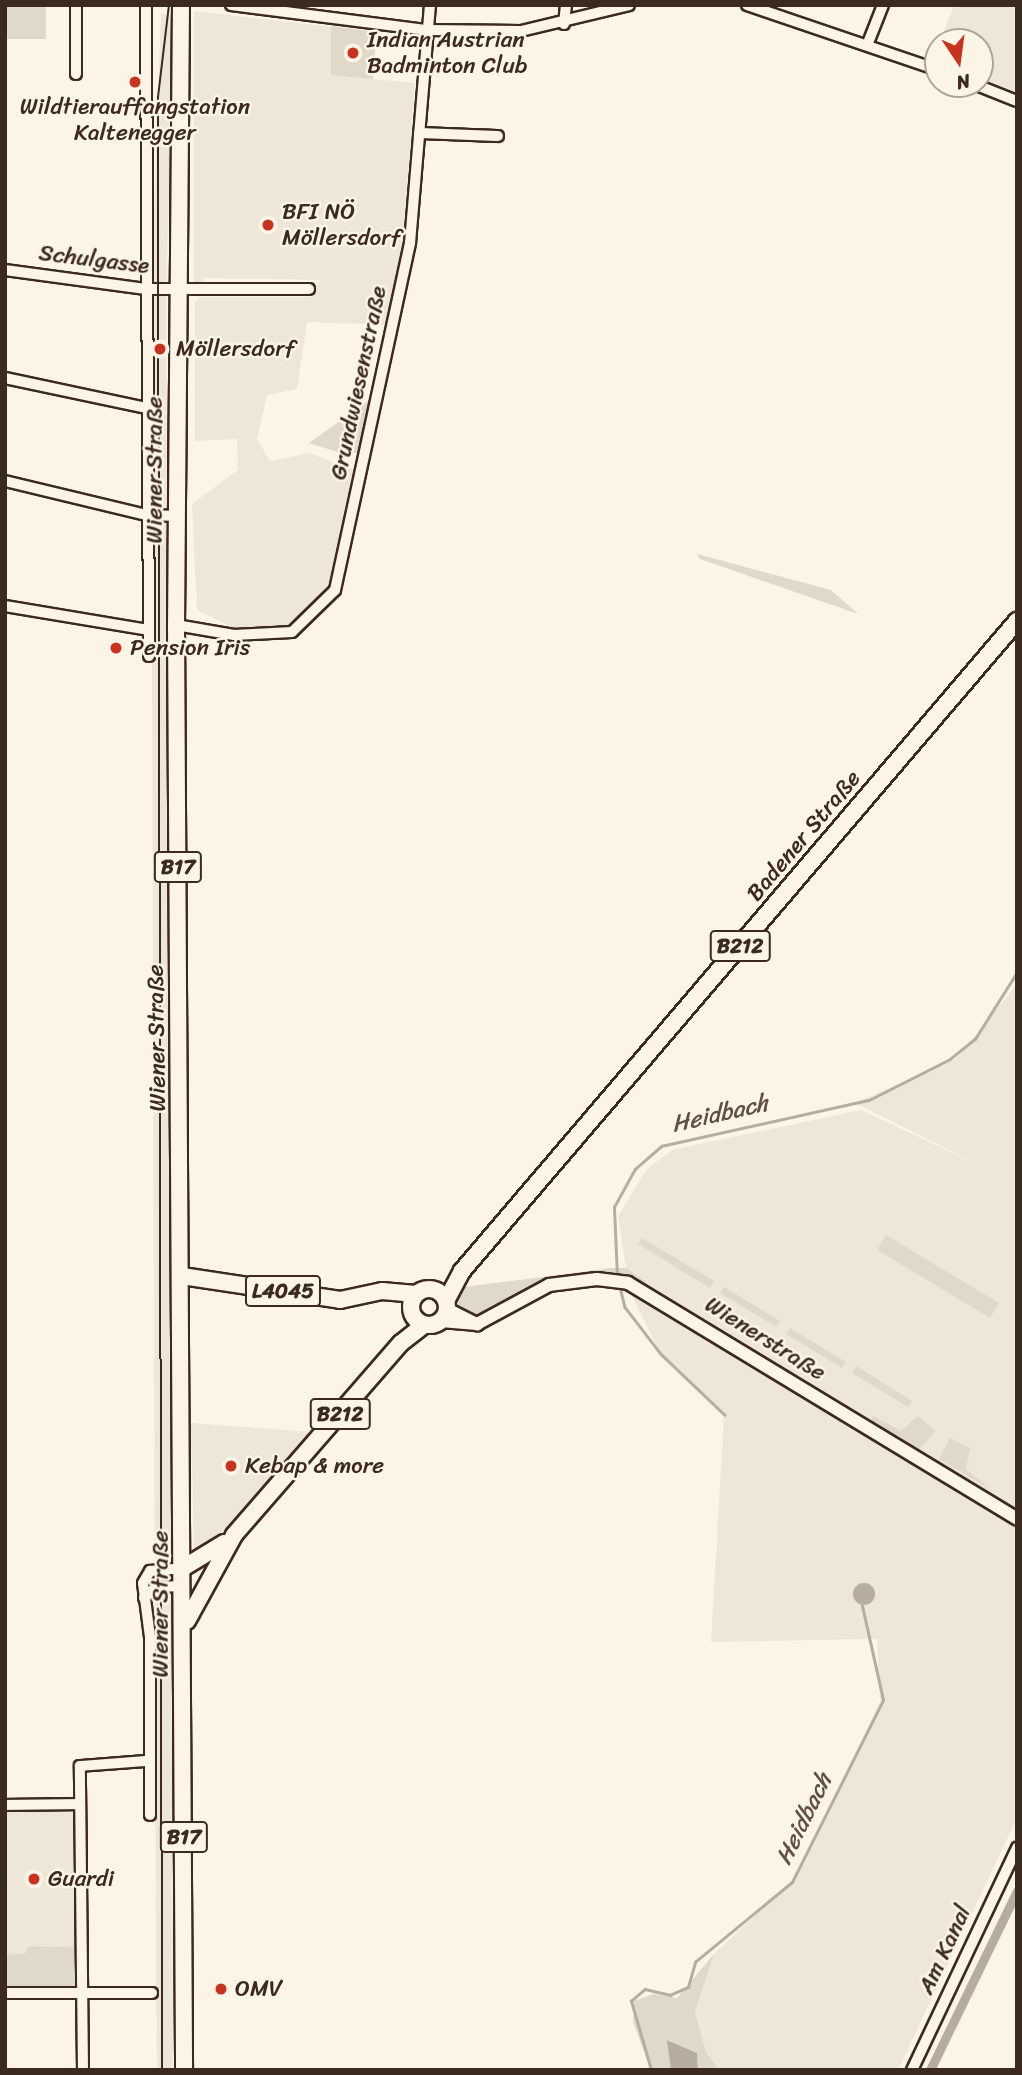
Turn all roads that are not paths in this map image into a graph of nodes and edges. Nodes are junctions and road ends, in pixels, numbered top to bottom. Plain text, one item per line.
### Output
1 (76, 5) edge
2 (146, 5) edge
3 (172, 5) edge
4 (231, 5) edge
5 (430, 5) edge
6 (566, 5) edge
7 (629, 5) edge
8 (747, 5) edge
9 (883, 5) edge
10 (181, 6) edge
11 (787, 9) edge
12 (564, 24) junction
13 (427, 30) junction
14 (869, 43) junction
15 (924, 65) edge
16 (76, 74) dead end
17 (994, 92) edge
18 (1017, 101) edge
19 (419, 133) junction
20 (498, 136) dead end
21 (5, 270) edge
22 (146, 289) junction
23 (309, 289) dead end
24 (179, 290) junction
25 (5, 378) edge
26 (146, 408) junction
27 (5, 481) edge
28 (147, 515) junction
29 (178, 516) junction
30 (5, 606) edge
31 (1017, 621) edge
32 (176, 625) junction
33 (148, 630) junction
34 (149, 656) dead end
35 (182, 1276) junction
36 (429, 1308) junction
37 (1017, 1519) edge
38 (234, 1535) junction
39 (183, 1568) junction
40 (183, 1586) junction
41 (144, 1598) junction
42 (184, 1630) junction
43 (146, 1761) junction
44 (80, 1804) junction
45 (5, 1805) edge
46 (150, 1815) dead end
47 (1017, 1848) edge
48 (5, 1993) edge
49 (152, 1993) dead end
50 (82, 1994) junction
51 (83, 2070) edge
52 (184, 2070) edge
53 (912, 2070) edge

1 - 16 street
2 - 22 street
3 - 10 street
4 - 13 street
5 - 13 street, Grundwiesenstraße
6 - 12 street
7 - 12 street
8 - 11 street
9 - 14 street
10 - 24 main road, Wiener Straße / B17
11 - 14 street
12 - 13 street
13 - 19 street, Grundwiesenstraße
14 - 15 street
17 - 18 street
19 - 20 street
19 - 32 street, Grundwiesenstraße
21 - 22 street, Schulgasse
22 - 24 street, Schulgasse
22 - 26 street
23 - 24 street, Schulgasse
24 - 29 main road, Wiener Straße / B17
25 - 26 street
26 - 28 street
27 - 28 street
28 - 29 street
28 - 33 street
29 - 32 main road, Wiener Straße / B17
30 - 33 street
31 - 36 main road, Badener Straße / B212
32 - 35 main road, Wiener Straße / B17
33 - 34 street
35 - 36 main road, L4045
35 - 39 main road, Wiener Straße / B17
36 - 37 street, Wienerstraße
36 - 38 main road, B212
38 - 39 main road, B212
38 - 42 main road, B212
39 - 40 main road, Wiener Straße / B17
39 - 41 street
40 - 41 street
40 - 42 main road, Wiener Straße / B17
41 - 43 street
42 - 52 main road, Wiener Straße / B17
43 - 44 street
43 - 46 street
44 - 45 street
44 - 50 street
47 - 53 street, Am Kanal
48 - 50 street
49 - 50 street
50 - 51 street

